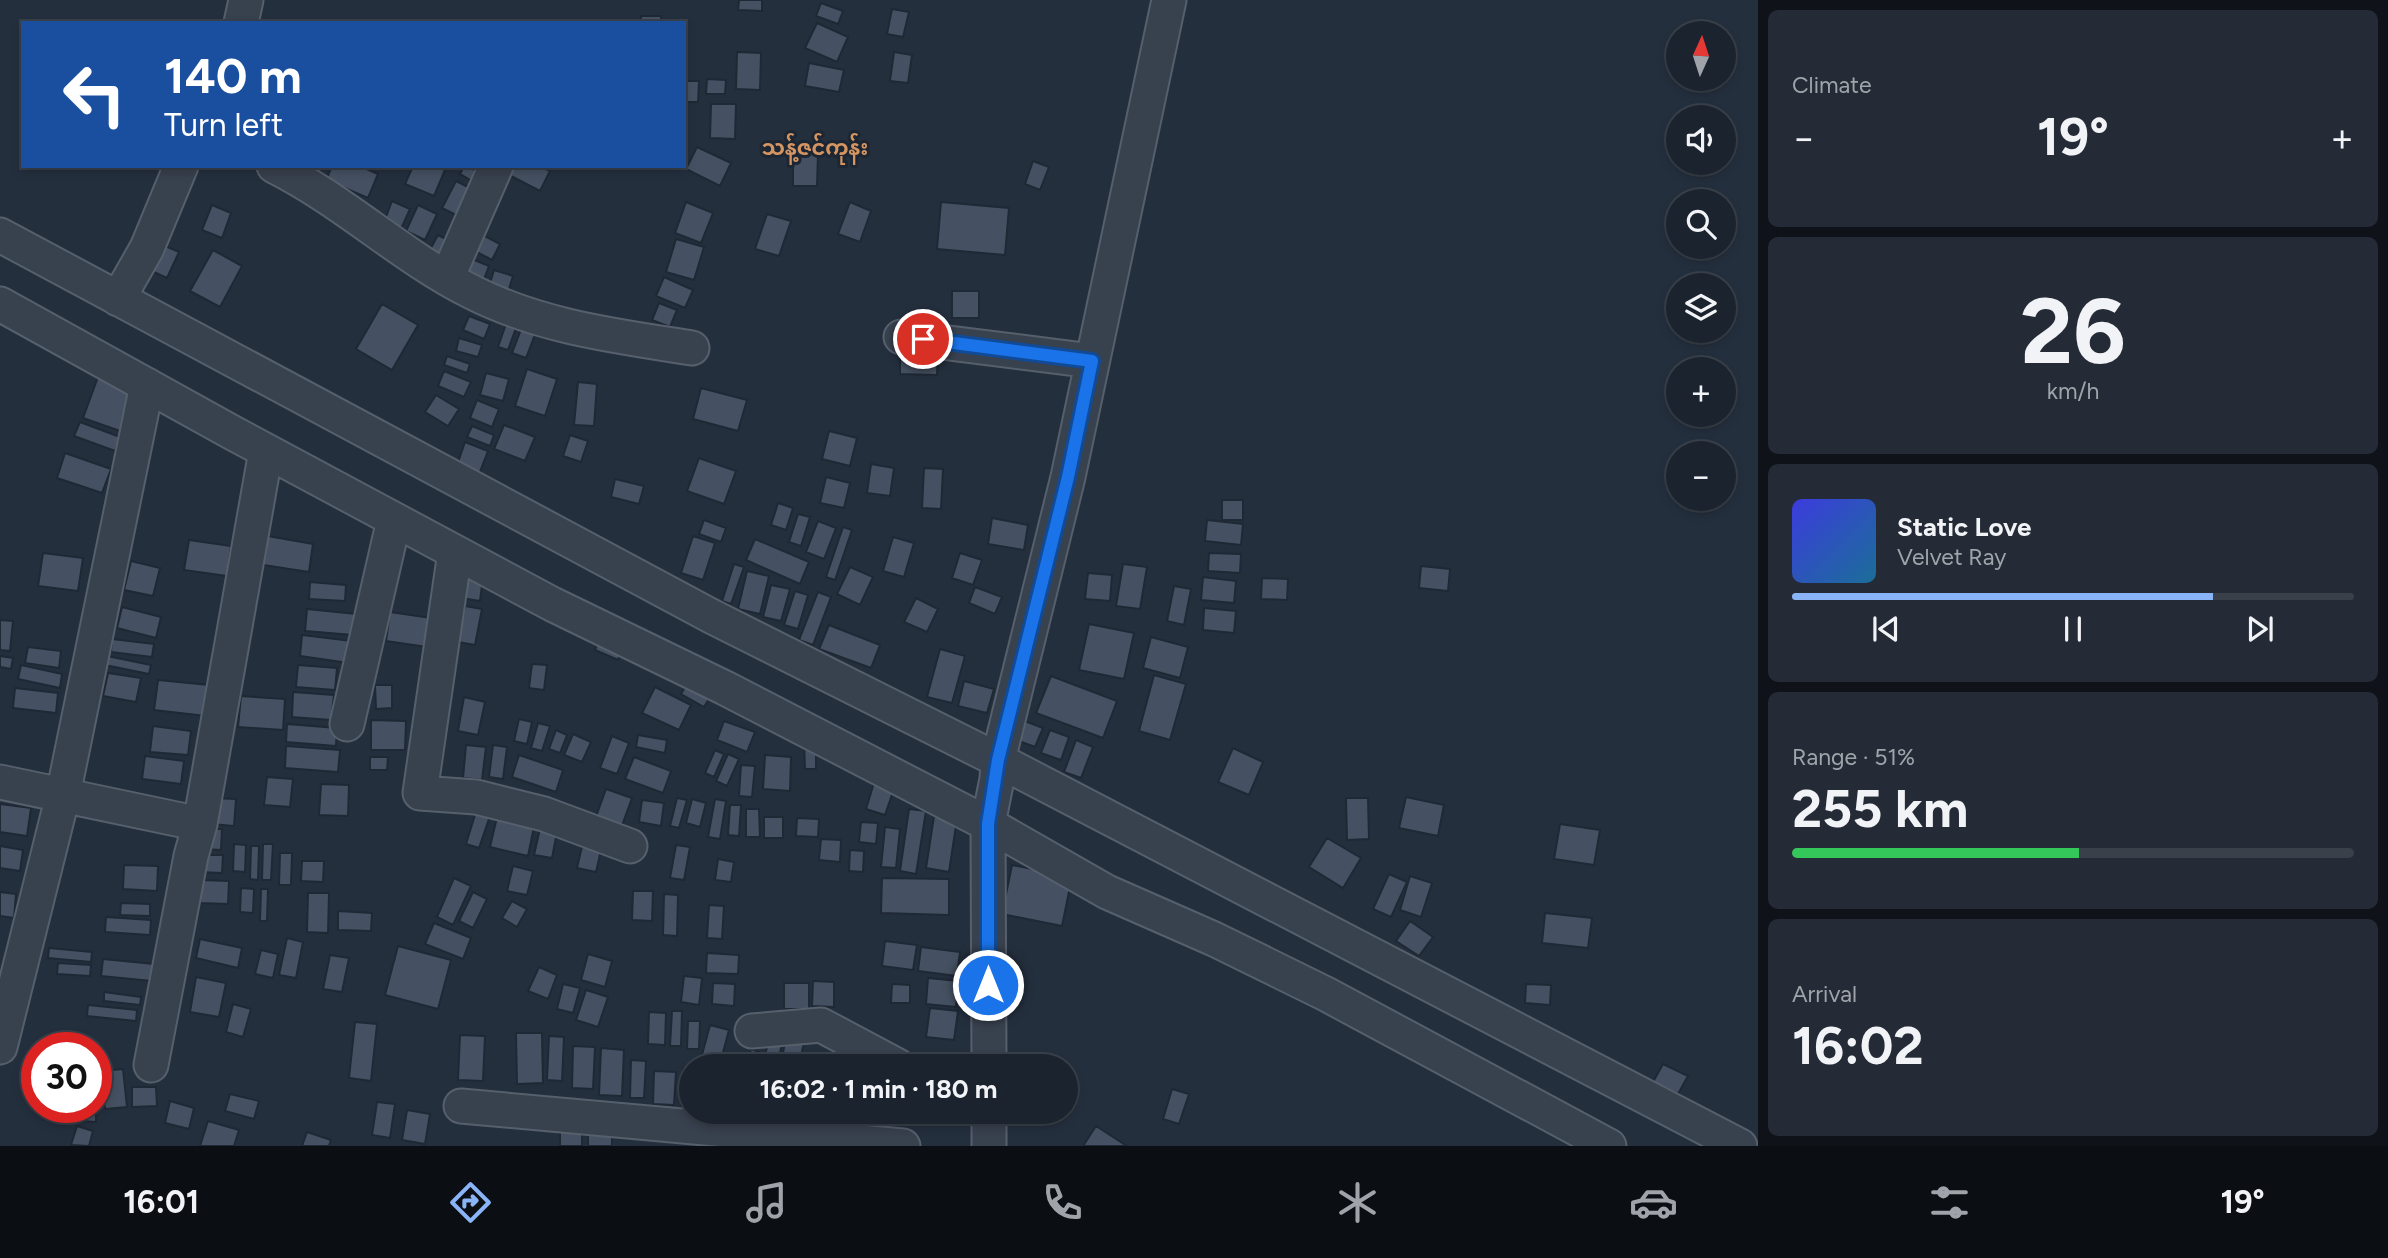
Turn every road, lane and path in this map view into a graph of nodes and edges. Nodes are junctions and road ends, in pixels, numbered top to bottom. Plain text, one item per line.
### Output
1 (246, 0) edge
2 (1169, 0) edge
3 (241, 21) edge
4 (180, 168) edge
5 (277, 168) edge
6 (495, 168) edge
7 (0, 235) edge
8 (447, 278) junction
9 (118, 299) junction
10 (0, 304) edge
11 (901, 337) dead end
12 (692, 348) dead end
13 (1092, 361) junction
14 (148, 385) junction
15 (266, 451) junction
16 (394, 520) junction
17 (455, 552) junction
18 (347, 723) dead end
19 (998, 760) junction
20 (0, 782) edge
21 (63, 795) junction
22 (200, 824) junction
23 (988, 824) junction
24 (630, 846) dead end
25 (752, 1031) dead end
26 (0, 1047) edge
27 (875, 1054) edge
28 (989, 1054) edge
29 (151, 1065) dead end
30 (461, 1106) dead end
31 (902, 1146) edge
32 (1609, 1146) edge
33 (1740, 1146) edge

1 - 3 street
2 - 13 street
4 - 9 street
5 - 8 street
6 - 8 street
7 - 9 street
8 - 12 street
9 - 19 street
10 - 14 street
11 - 13 street
13 - 19 street
14 - 15 street
14 - 21 street
15 - 16 street
15 - 22 street
16 - 17 street
16 - 18 street
17 - 23 street
17 - 24 street
19 - 23 street
19 - 33 street
20 - 21 street
21 - 22 street
21 - 26 street
22 - 29 street
23 - 28 street
23 - 32 street
25 - 27 street
30 - 31 street

